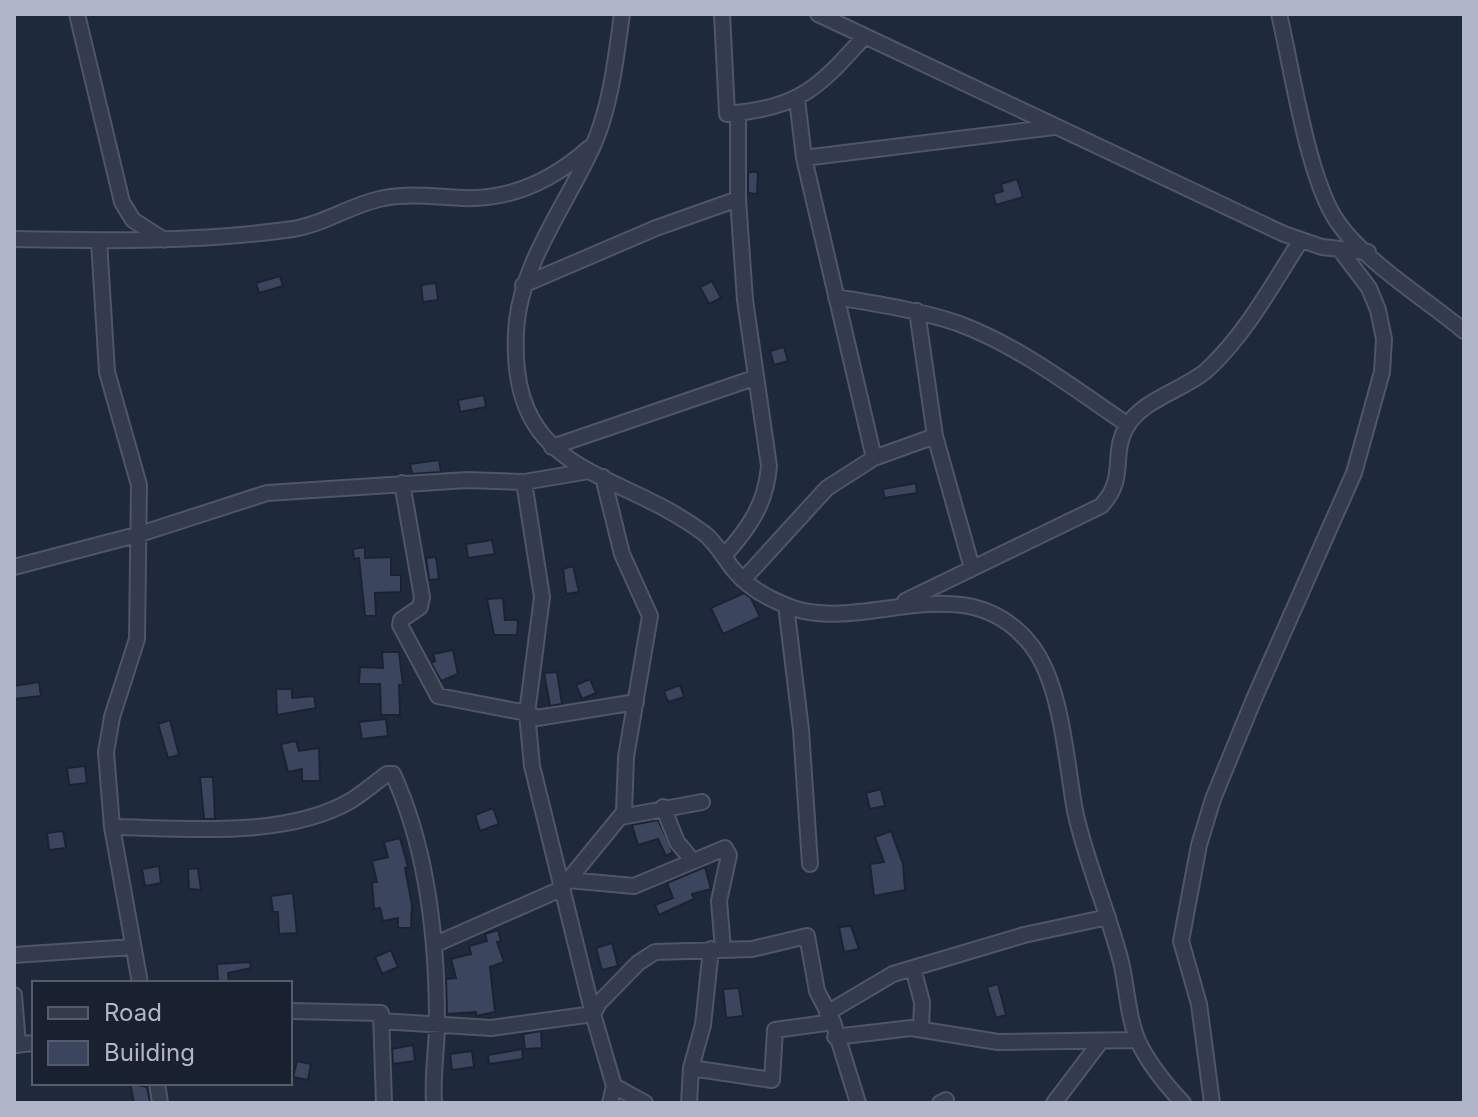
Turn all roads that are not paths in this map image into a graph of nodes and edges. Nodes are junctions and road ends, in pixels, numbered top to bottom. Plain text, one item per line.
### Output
1 (77, 14) edge
2 (622, 14) edge
3 (722, 14) edge
4 (818, 14) edge
5 (1279, 14) edge
6 (865, 36) junction
7 (797, 99) junction
8 (738, 113) junction
9 (1056, 126) junction
10 (595, 142) junction
11 (804, 158) junction
12 (738, 199) junction
13 (14, 239) edge
14 (1301, 240) junction
15 (99, 241) junction
16 (166, 241) junction
17 (1341, 251) junction
18 (1368, 252) junction
19 (523, 285) junction
20 (836, 297) junction
21 (917, 311) junction
22 (1464, 331) edge
23 (754, 378) junction
24 (1128, 425) junction
25 (935, 436) junction
26 (552, 447) junction
27 (874, 458) junction
28 (596, 474) junction
29 (524, 482) junction
30 (402, 483) junction
31 (140, 534) junction
32 (724, 556) junction
33 (14, 567) edge
34 (972, 568) junction
35 (743, 580) junction
36 (897, 604) junction
37 (786, 605) junction
38 (636, 702) junction
39 (527, 713) junction
40 (702, 802) dead end
41 (663, 807) junction
42 (621, 817) junction
43 (112, 827) junction
44 (693, 861) junction
45 (810, 864) dead end
46 (565, 884) junction
47 (1108, 917) junction
48 (436, 944) junction
49 (133, 947) junction
50 (717, 949) junction
51 (14, 955) edge
52 (913, 968) junction
53 (140, 981) edge
54 (14, 995) edge
55 (292, 1011) edge
56 (593, 1014) junction
57 (381, 1021) junction
58 (832, 1024) junction
59 (437, 1025) junction
60 (921, 1029) junction
61 (1137, 1040) junction
62 (1101, 1041) junction
63 (16, 1045) edge
64 (691, 1068) junction
65 (614, 1086) junction
66 (384, 1103) edge
67 (434, 1103) edge
68 (610, 1103) edge
69 (645, 1103) edge
70 (689, 1103) edge
71 (858, 1103) edge
72 (1054, 1103) edge
73 (1183, 1103) edge
74 (1212, 1103) edge

1 - 16 street
2 - 10 street
3 - 8 street
4 - 6 street
5 - 18 street
6 - 7 street
6 - 9 street
7 - 8 street
7 - 11 street
8 - 12 street
9 - 11 street
9 - 14 street
10 - 16 street
10 - 19 street
11 - 20 street
12 - 19 street
12 - 23 street
13 - 15 street
14 - 17 street
14 - 24 street
15 - 16 street
15 - 31 street
17 - 18 street
17 - 74 street
18 - 22 street
19 - 26 street
20 - 21 street
20 - 27 street
21 - 24 street
21 - 25 street
23 - 26 street
23 - 32 street
24 - 34 street
25 - 27 street
25 - 34 street
26 - 28 street
27 - 35 street
28 - 29 street
28 - 32 street
28 - 38 street
29 - 30 street
29 - 39 street
30 - 31 street
30 - 39 street
31 - 33 street
31 - 43 street
32 - 35 street
34 - 36 street
35 - 37 street
36 - 37 street
36 - 47 street
37 - 45 street
38 - 39 street
38 - 42 street
39 - 46 street
40 - 41 street
41 - 42 street
41 - 44 street
42 - 46 street
43 - 48 street
43 - 49 street
44 - 46 street
44 - 50 street
46 - 48 street
46 - 56 street
47 - 52 street
47 - 61 street
48 - 59 street
49 - 51 street
49 - 53 street
50 - 56 street
50 - 58 street
50 - 64 street
52 - 58 street
52 - 60 street
54 - 63 street
55 - 57 street
56 - 59 street
56 - 65 street
57 - 59 street
57 - 66 street
58 - 60 street
58 - 64 street
58 - 71 street
59 - 67 street
60 - 62 street
61 - 62 street
61 - 73 street
62 - 72 street
64 - 70 street
65 - 68 street
65 - 69 street

